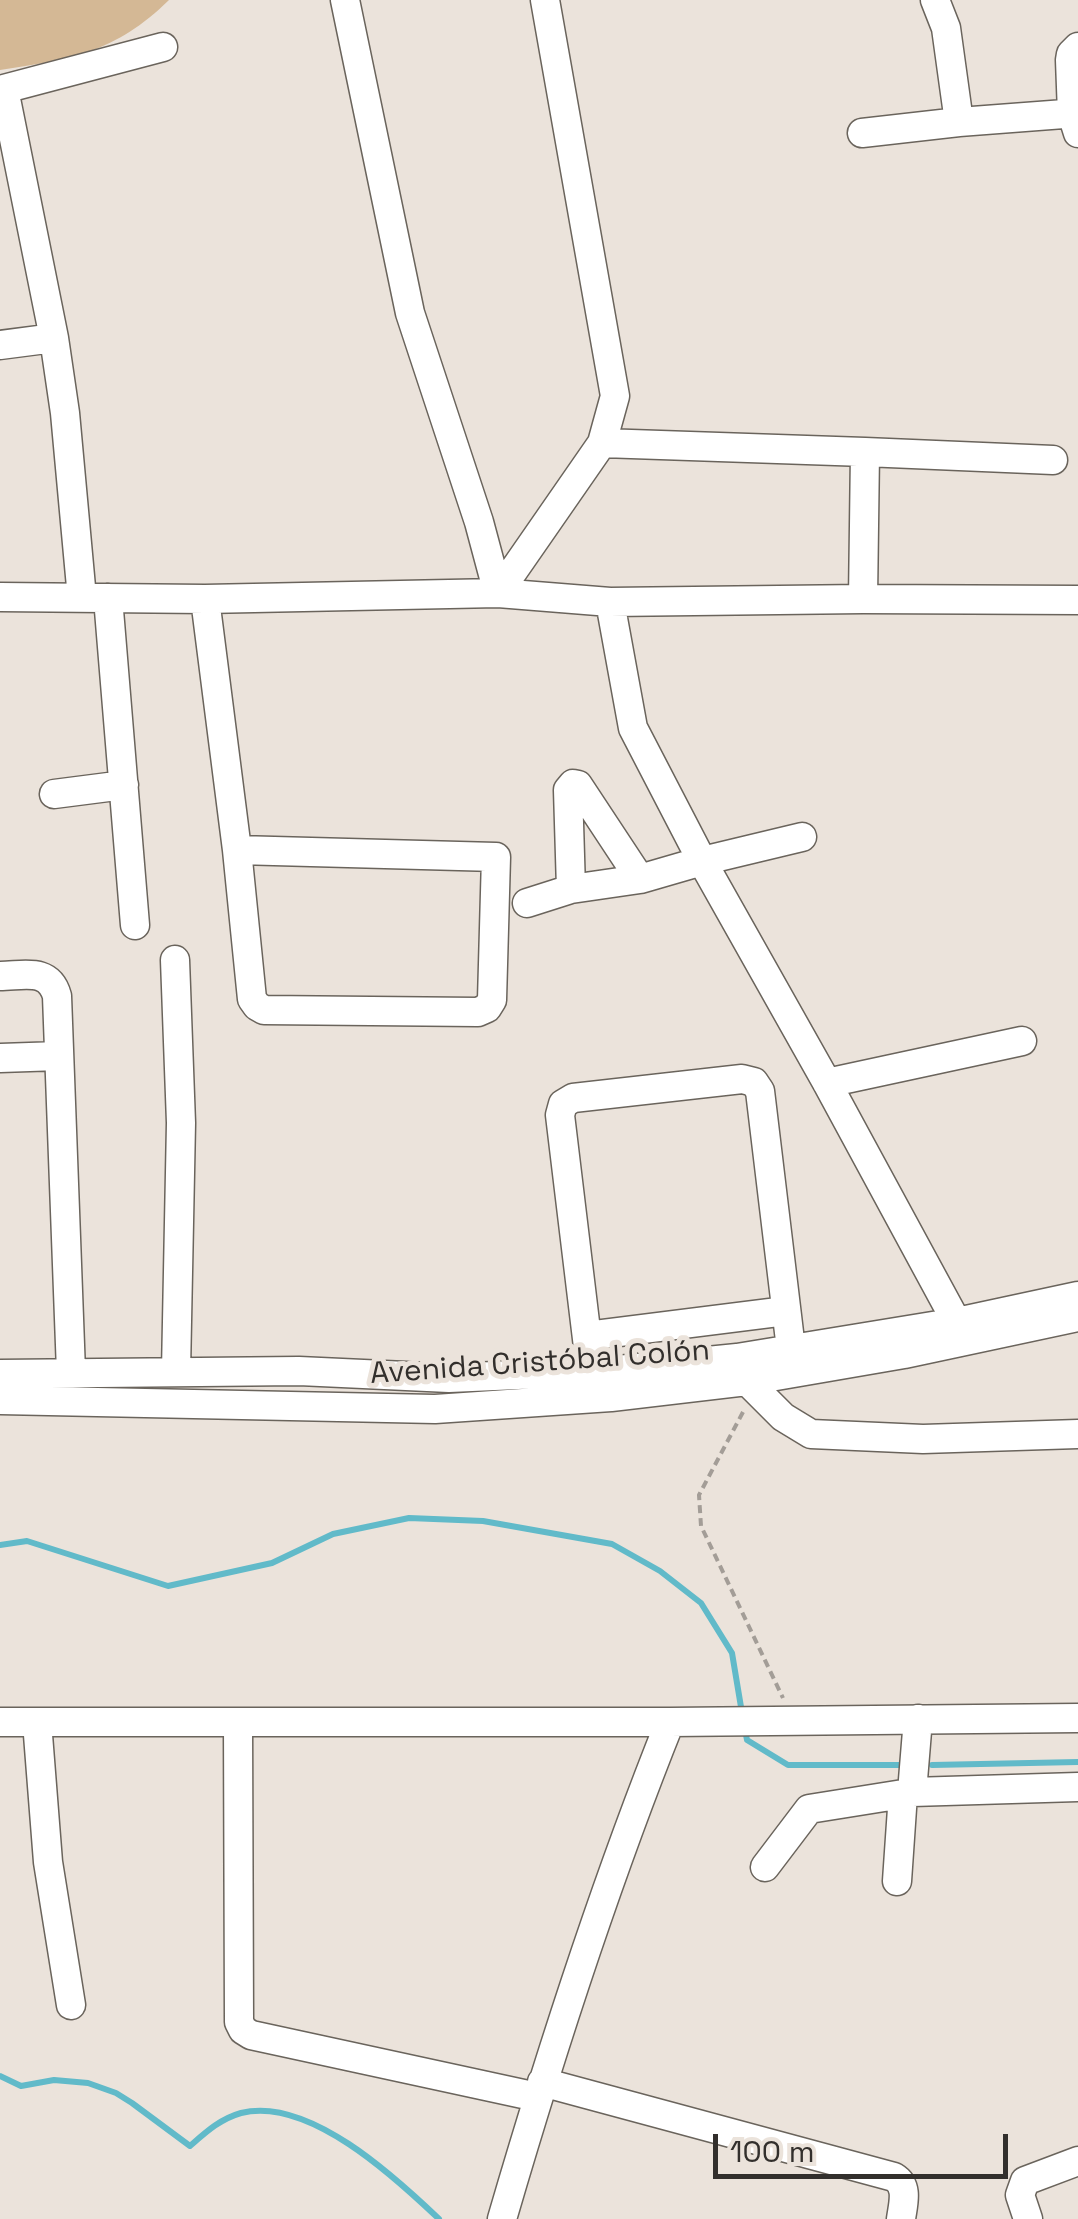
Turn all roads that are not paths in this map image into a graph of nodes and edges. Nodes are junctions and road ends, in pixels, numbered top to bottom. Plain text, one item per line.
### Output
1 (345, 0) edge
2 (545, 0) edge
3 (936, 0) edge
4 (1078, 47) edge
5 (163, 48) dead end
6 (2, 90) edge
7 (1076, 120) edge
8 (959, 122) junction
9 (862, 133) dead end
10 (54, 338) junction
11 (0, 345) edge
12 (602, 443) junction
13 (865, 452) junction
14 (1053, 460) dead end
15 (498, 594) junction
16 (0, 597) edge
17 (95, 598) junction
18 (205, 599) junction
19 (862, 599) junction
20 (1078, 600) edge
21 (610, 602) junction
22 (124, 784) junction
23 (54, 794) dead end
24 (802, 837) dead end
25 (237, 850) junction
26 (702, 861) junction
27 (640, 879) junction
28 (570, 889) junction
29 (528, 902) dead end
30 (135, 925) dead end
31 (175, 960) dead end
32 (0, 976) edge
33 (1022, 1041) dead end
34 (59, 1056) junction
35 (0, 1058) edge
36 (827, 1083) junction
37 (1078, 1296) edge
38 (786, 1311) junction
39 (1078, 1316) edge
40 (962, 1331) junction
41 (587, 1336) junction
42 (791, 1350) junction
43 (176, 1371) junction
44 (71, 1372) junction
45 (592, 1372) junction
46 (0, 1374) edge
47 (751, 1386) junction
48 (0, 1400) edge
49 (1078, 1434) edge
50 (1078, 1718) edge
51 (918, 1719) junction
52 (0, 1722) edge
53 (37, 1722) junction
54 (670, 1722) junction
55 (238, 1723) junction
56 (1078, 1788) edge
57 (907, 1793) junction
58 (765, 1867) dead end
59 (897, 1881) dead end
60 (71, 2006) dead end
61 (540, 2089) junction
62 (1078, 2161) edge
63 (502, 2219) edge
64 (900, 2219) edge
65 (1028, 2219) edge

1 - 15 street
2 - 12 street
3 - 8 street
4 - 7 street
5 - 6 street
6 - 10 street
7 - 8 street
8 - 9 street
10 - 11 street
10 - 17 street
12 - 13 street
12 - 15 street
13 - 14 street
13 - 19 street
15 - 18 street
15 - 21 street
16 - 17 street
17 - 18 street
17 - 22 street
18 - 25 street
19 - 20 street
19 - 21 street
21 - 26 street
22 - 23 street
22 - 30 street
24 - 26 street
25 - 25 street
26 - 27 street
26 - 36 street
27 - 28 street
27 - 28 street
28 - 29 street
31 - 43 street
32 - 34 street
33 - 36 street
34 - 35 street
34 - 44 street
36 - 40 street
37 - 40 street, Avenida Cristóbal Colón
38 - 41 street
38 - 41 street
38 - 42 street
39 - 40 street, Avenida Cristóbal Colón
40 - 42 street, Avenida Cristóbal Colón
40 - 47 street, Avenida Cristóbal Colón
41 - 45 street
42 - 45 street, Avenida Cristóbal Colón
43 - 44 street, Avenida Cristóbal Colón
43 - 45 street, Avenida Cristóbal Colón
44 - 46 street, Avenida Cristóbal Colón
47 - 48 street, Avenida Cristóbal Colón
47 - 49 street
50 - 51 street
51 - 54 street
51 - 57 street
52 - 53 street
53 - 55 street
53 - 60 street
54 - 55 street
54 - 61 street
55 - 61 street
56 - 57 street
57 - 58 street
57 - 59 street
61 - 63 street
61 - 64 street
62 - 65 street

